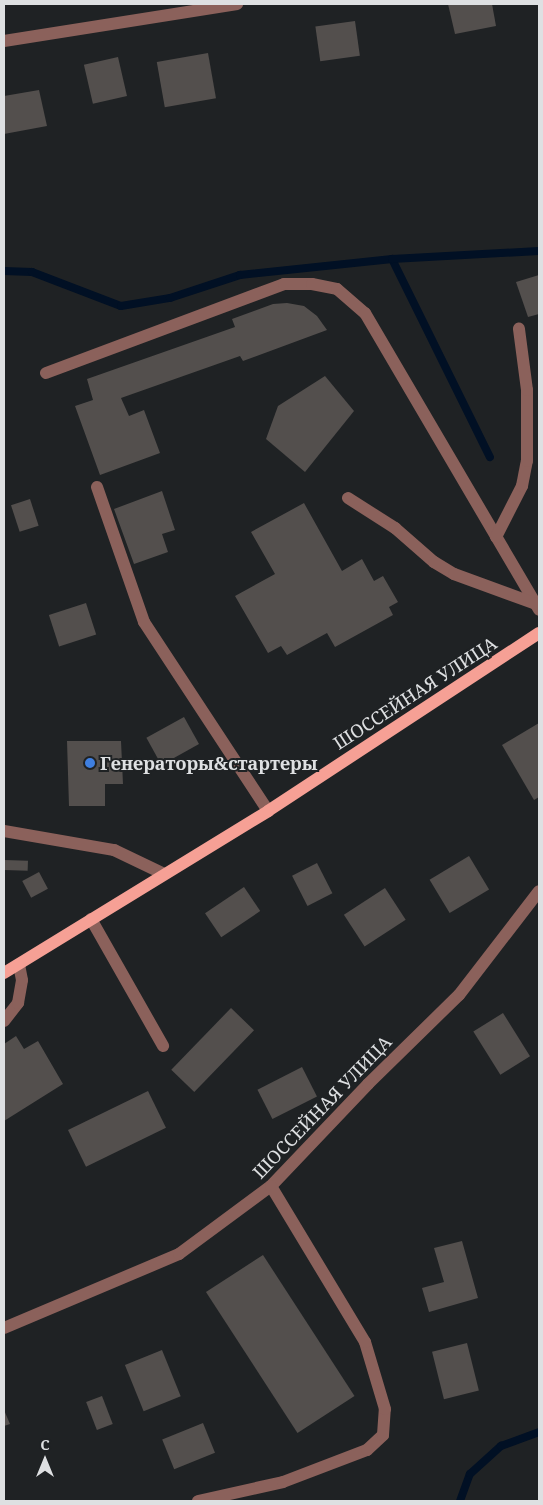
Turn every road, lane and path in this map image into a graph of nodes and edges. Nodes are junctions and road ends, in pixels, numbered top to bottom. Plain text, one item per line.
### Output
1 (237, 4) edge
2 (4, 41) edge
3 (519, 329) dead end
4 (46, 373) dead end
5 (96, 487) dead end
6 (348, 498) dead end
7 (496, 537) junction
8 (537, 607) edge
9 (539, 633) edge
10 (268, 811) junction
11 (4, 831) edge
12 (164, 874) junction
13 (539, 891) edge
14 (91, 920) junction
15 (20, 964) junction
16 (4, 973) edge
17 (4, 1021) edge
18 (163, 1046) dead end
19 (271, 1186) junction
20 (4, 1328) edge
21 (198, 1501) edge

1 - 2 street
3 - 7 street
4 - 7 street
5 - 10 street
6 - 8 street
7 - 8 street
9 - 10 main road, ШОССЕЙНАЯ УЛИЦА
10 - 12 main road, ШОССЕЙНАЯ УЛИЦА
11 - 12 street
12 - 14 main road, ШОССЕЙНАЯ УЛИЦА
13 - 19 street, ШОССЕЙНАЯ УЛИЦА
14 - 15 main road, ШОССЕЙНАЯ УЛИЦА
14 - 18 street
15 - 16 main road, ШОССЕЙНАЯ УЛИЦА
15 - 17 street
19 - 20 street, ШОССЕЙНАЯ УЛИЦА
19 - 21 street

